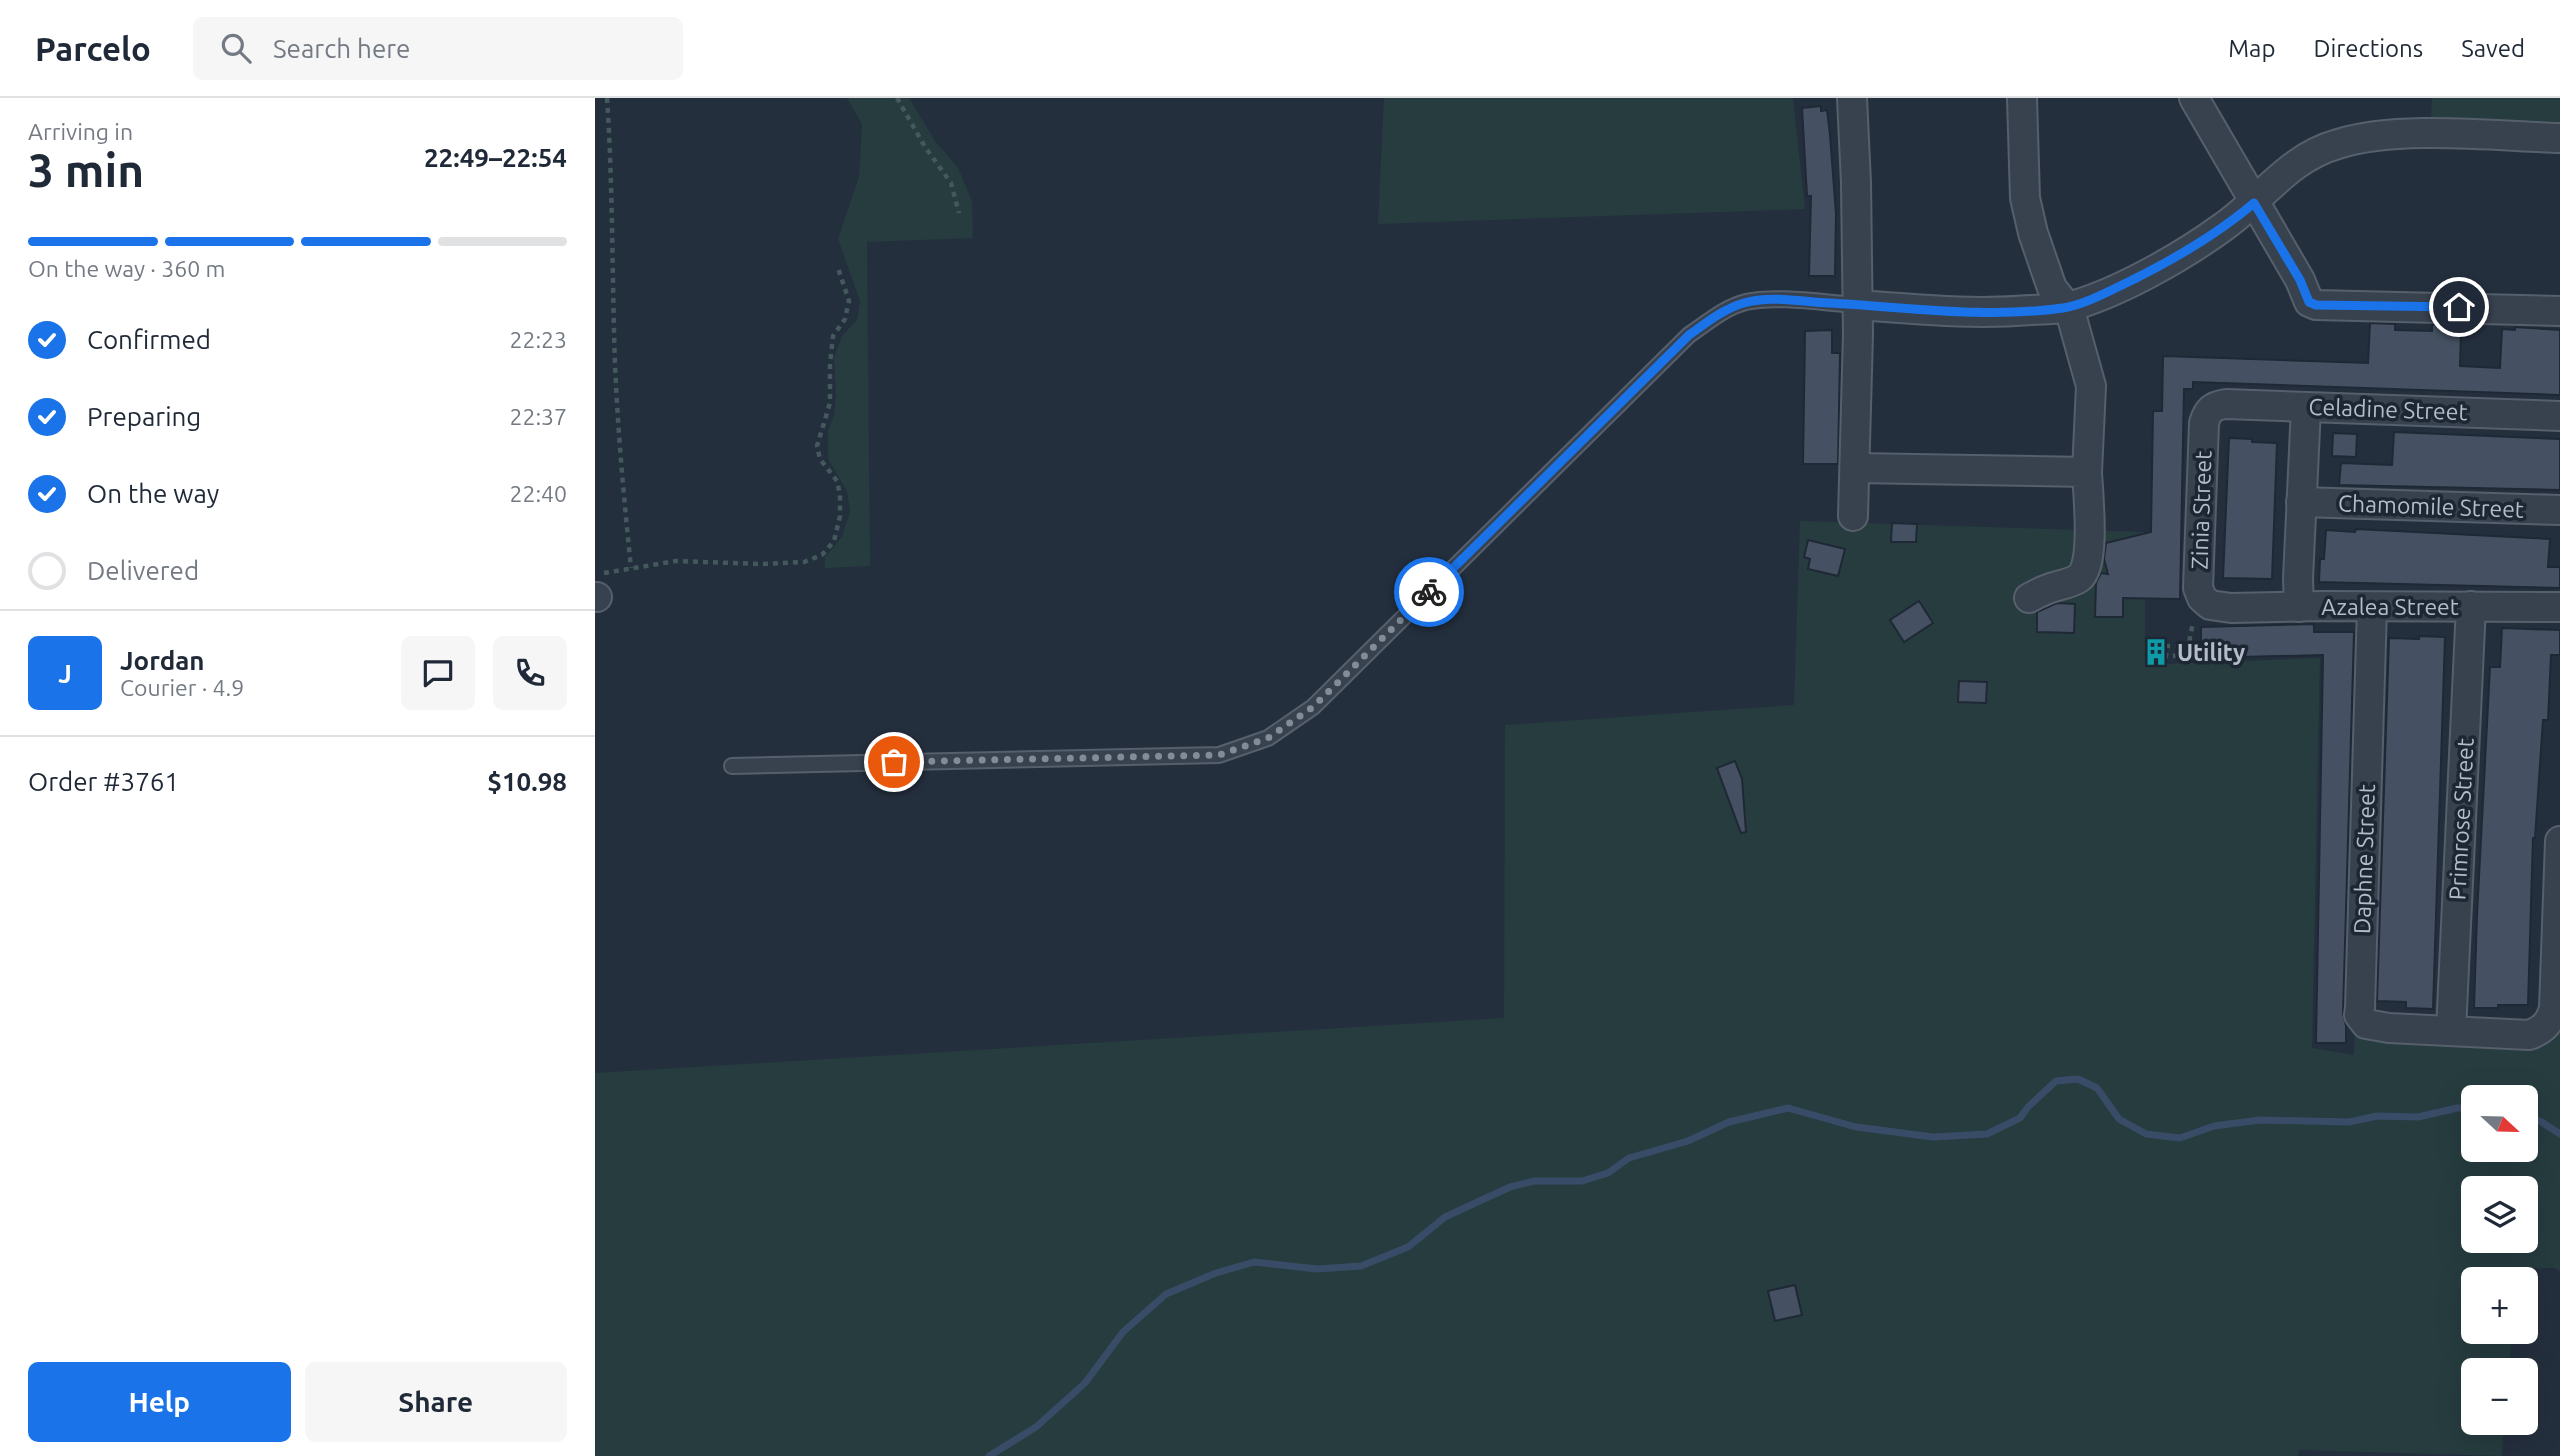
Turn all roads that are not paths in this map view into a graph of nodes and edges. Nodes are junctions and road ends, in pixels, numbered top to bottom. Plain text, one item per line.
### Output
1 (1852, 98) edge
2 (2022, 98) edge
3 (2194, 98) edge
4 (2560, 138) edge
5 (2254, 203) junction
6 (1857, 304) junction
7 (2067, 307) junction
8 (2560, 311) edge
9 (2215, 406) joint
10 (2306, 407) junction
11 (2560, 416) edge
12 (1856, 468) junction
13 (2087, 472) junction
14 (2301, 502) junction
15 (2560, 510) edge
16 (1853, 516) dead end
17 (2029, 598) dead end
18 (2299, 607) junction
19 (2372, 607) junction
20 (2471, 607) junction
21 (2560, 607) edge
22 (2209, 612) joint
23 (732, 766) dead end
24 (2560, 841) edge
25 (2451, 1031) junction

1 - 6 street
2 - 7 street
3 - 5 street
4 - 5 street
5 - 7 street
5 - 8 street
6 - 7 street
6 - 12 street
6 - 23 lane
7 - 13 street
9 - 10 street, Celadine Street
9 - 22 street, Zinia Street
10 - 11 street, Celadine Street
10 - 14 street
12 - 13 street
12 - 16 street
13 - 17 street
14 - 15 street, Chamomile Street
14 - 18 street
18 - 19 street, Azalea Street
18 - 22 street, Azalea Street
19 - 20 street, Azalea Street
19 - 25 street, Daphne Street
20 - 21 street, Azalea Street
20 - 25 street, Primrose Street
24 - 25 street, Daphne Street

